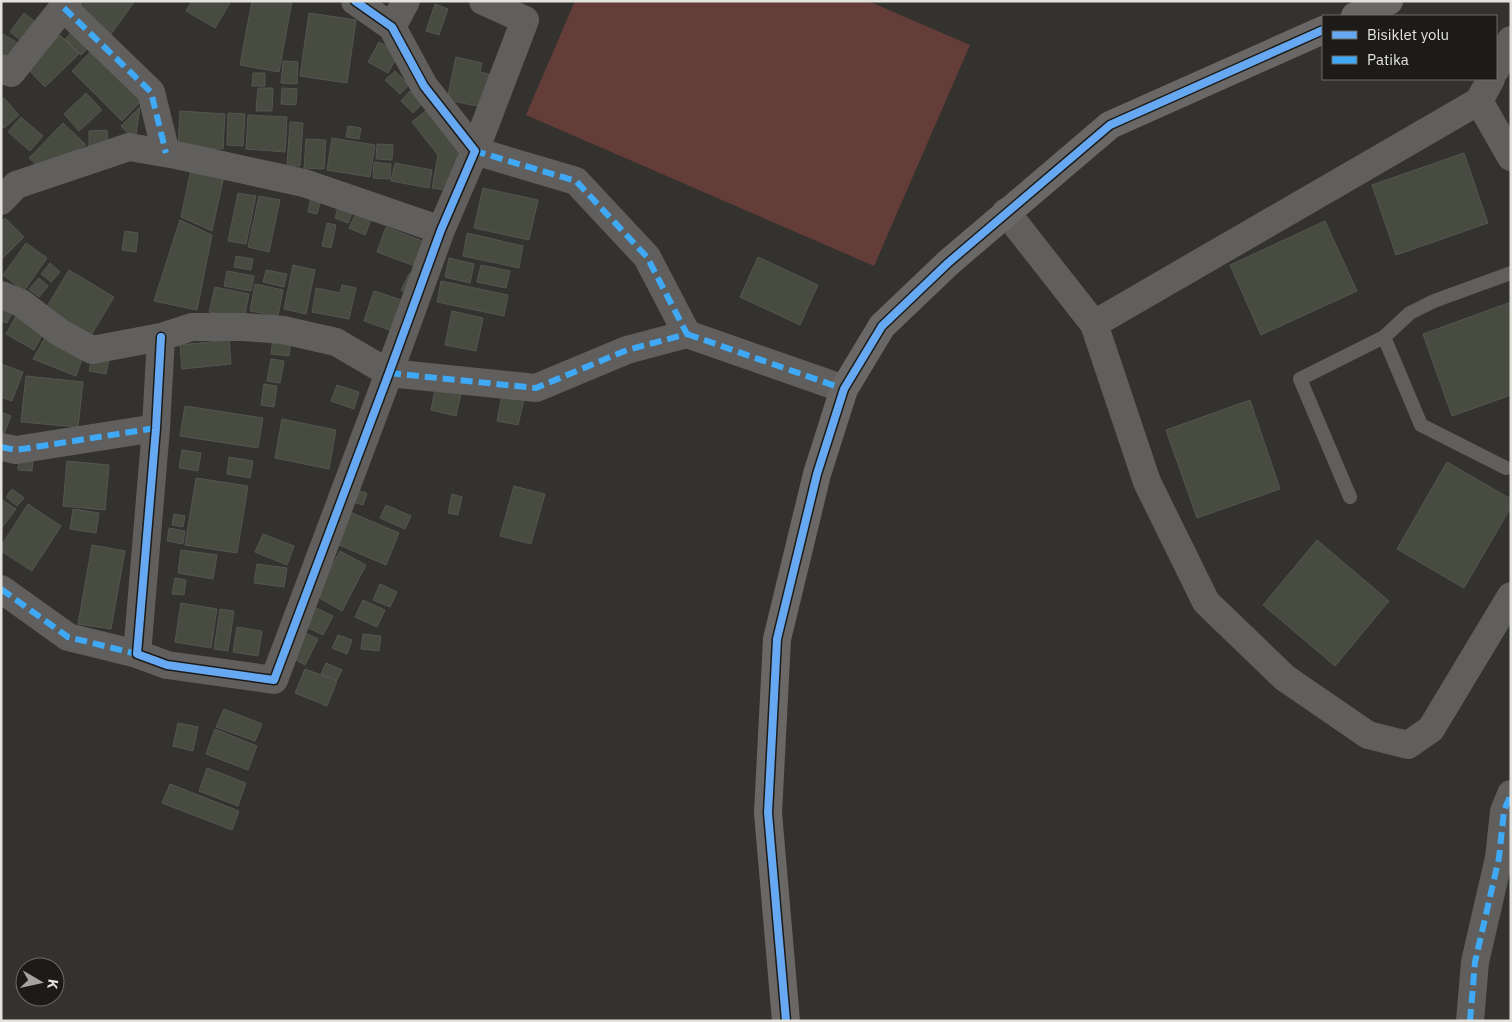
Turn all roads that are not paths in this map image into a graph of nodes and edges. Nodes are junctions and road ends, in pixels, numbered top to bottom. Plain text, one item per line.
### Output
1 (355, 1) edge
2 (406, 1) edge
3 (483, 1) edge
4 (1389, 1) edge
5 (66, 5) edge
6 (1357, 15) edge
7 (392, 27) junction
8 (1322, 30) edge
9 (1511, 40) edge
10 (1497, 67) edge
11 (1, 68) edge
12 (1485, 90) edge
13 (475, 151) junction
14 (166, 153) junction
15 (1511, 158) edge
16 (1, 202) edge
17 (1006, 212) junction
18 (441, 230) junction
19 (1511, 273) edge
20 (1, 294) edge
21 (1094, 324) junction
22 (686, 334) junction
23 (162, 337) junction
24 (1384, 337) junction
25 (389, 373) junction
26 (844, 389) junction
27 (156, 428) junction
28 (1, 447) edge
29 (1506, 468) dead end
30 (1350, 497) dead end
31 (1, 589) edge
32 (1511, 596) edge
33 (137, 654) junction
34 (1511, 794) edge
35 (1505, 858) edge
36 (786, 1021) edge
37 (1470, 1021) edge

1 - 7 street
2 - 7 street
3 - 13 street
4 - 6 street
5 - 11 street
5 - 14 street
7 - 13 street
8 - 17 street
9 - 10 street
12 - 15 street
12 - 21 street
13 - 18 street
13 - 22 street
14 - 16 street
14 - 18 street
17 - 21 street
17 - 26 street
18 - 25 street
19 - 24 lane
20 - 23 street
21 - 32 street
22 - 25 street
22 - 26 street
23 - 25 street
23 - 27 street
24 - 29 lane
24 - 30 lane
25 - 33 street
26 - 36 street
27 - 28 street
27 - 33 street
31 - 33 street
34 - 35 street
35 - 37 street

